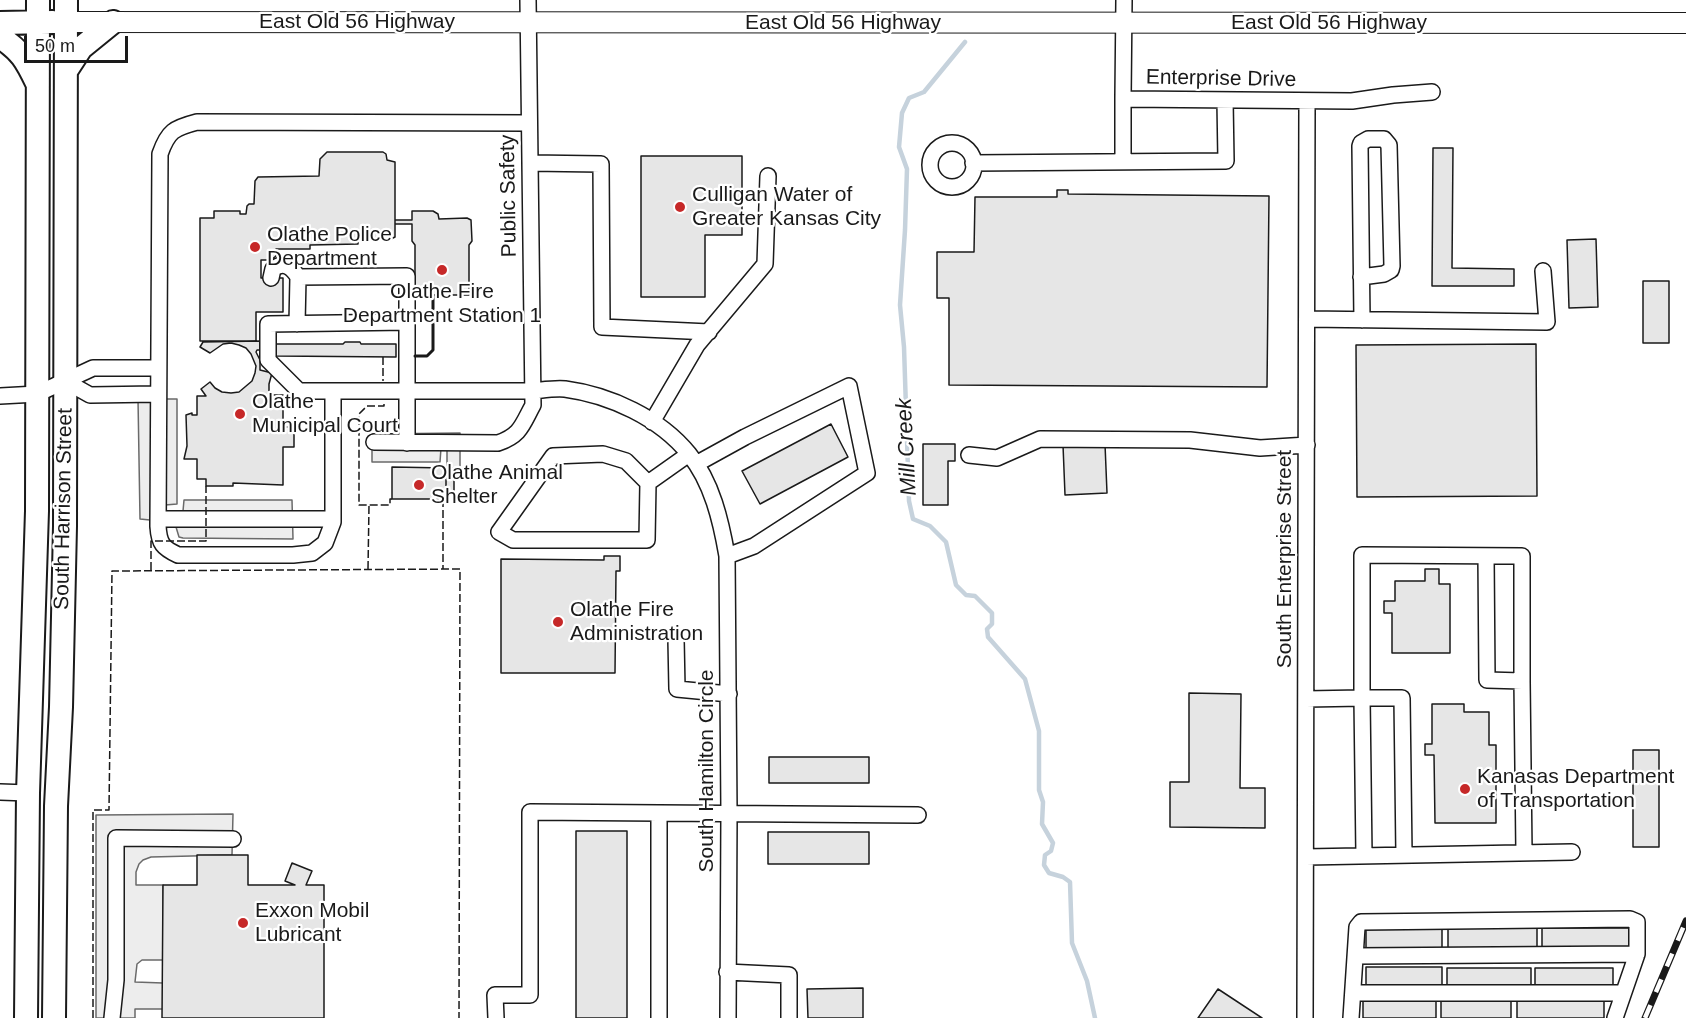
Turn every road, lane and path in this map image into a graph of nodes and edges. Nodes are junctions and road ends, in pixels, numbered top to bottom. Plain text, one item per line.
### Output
1 (38, 0) edge
2 (528, 0) edge
3 (1124, 0) edge
4 (66, 11) edge
5 (113, 22) junction
6 (529, 22) junction
7 (0, 23) edge
8 (38, 23) junction
9 (1686, 23) edge
10 (1124, 24) junction
11 (0, 36) edge
12 (66, 71) junction
13 (38, 84) junction
14 (1432, 92) dead end
15 (1123, 97) junction
16 (1226, 100) junction
17 (1307, 101) junction
18 (529, 123) junction
19 (1123, 161) junction
20 (530, 163) junction
21 (973, 163) dead end
22 (768, 176) dead end
23 (1543, 270) dead end
24 (298, 277) junction
25 (1361, 277) junction
26 (271, 278) dead end
27 (1307, 320) junction
28 (1362, 320) junction
29 (407, 322) junction
30 (297, 324) junction
31 (709, 332) junction
32 (158, 368) junction
33 (66, 381) junction
34 (333, 391) junction
35 (407, 391) junction
36 (533, 391) junction
37 (37, 394) junction
38 (158, 394) junction
39 (0, 396) edge
40 (652, 422) junction
41 (374, 442) dead end
42 (407, 443) junction
43 (1307, 444) junction
44 (969, 455) dead end
45 (692, 459) junction
46 (648, 483) junction
47 (158, 519) junction
48 (333, 519) junction
49 (727, 556) junction
50 (1486, 556) junction
51 (676, 639) dead end
52 (1522, 681) junction
53 (729, 694) junction
54 (1362, 698) junction
55 (1306, 699) junction
56 (0, 792) edge
57 (28, 792) junction
58 (659, 813) junction
59 (729, 813) junction
60 (918, 815) dead end
61 (233, 839) dead end
62 (1572, 852) dead end
63 (1524, 853) junction
64 (1404, 855) junction
65 (1364, 856) junction
66 (1306, 857) junction
67 (1637, 954) junction
68 (1356, 956) junction
69 (728, 972) junction
70 (1354, 993) junction
71 (1623, 993) junction
72 (26, 1018) edge
73 (54, 1018) edge
74 (112, 1018) edge
75 (496, 1018) edge
76 (659, 1018) edge
77 (728, 1018) edge
78 (789, 1018) edge
79 (1305, 1018) edge
80 (1352, 1018) edge
81 (1615, 1018) edge

1 - 8 highway, South Harrison Street
2 - 6 street, Public Safety
3 - 10 street, Enterprise Drive
4 - 5 main road, East Old 56 Highway
4 - 8 highway, East Old 56 Highway
4 - 12 highway, South Harrison Street
5 - 6 main road, East Old 56 Highway
5 - 12 highway
6 - 10 main road, East Old 56 Highway
6 - 18 street, Public Safety
7 - 8 highway, East Old 56 Highway
8 - 13 highway, South Harrison Street
9 - 10 main road, East Old 56 Highway
10 - 15 street, Enterprise Drive
11 - 13 highway
12 - 33 highway, South Harrison Street
13 - 37 highway, South Harrison Street
14 - 17 street, Enterprise Drive
15 - 16 street, Enterprise Drive
15 - 19 street
16 - 17 street, Enterprise Drive
16 - 19 street
17 - 27 street, South Enterprise Street
18 - 20 street, Public Safety
18 - 32 street
19 - 21 street
20 - 31 street
20 - 36 street, Public Safety
22 - 31 street
23 - 28 street
24 - 26 street
24 - 29 street
24 - 30 street
25 - 25 street
25 - 28 street
27 - 28 street
27 - 43 street, South Enterprise Street
29 - 30 street
29 - 35 street
30 - 34 street, South Hamilton Circle
31 - 40 street
32 - 33 street
32 - 38 street
33 - 37 street
33 - 38 street
33 - 73 highway, South Harrison Street
34 - 35 street, South Hamilton Circle
34 - 48 street
35 - 36 street, South Hamilton Circle
35 - 42 street
36 - 40 street, South Hamilton Circle
36 - 42 street, Public Safety
37 - 39 street
37 - 57 highway, South Harrison Street
38 - 47 street
40 - 45 street, South Hamilton Circle
41 - 42 street
43 - 44 street
43 - 55 street, South Enterprise Street
45 - 46 street
45 - 49 street, South Hamilton Circle
45 - 49 street
46 - 46 street
47 - 48 street
47 - 48 street
49 - 53 street, South Hamilton Circle
50 - 52 street
50 - 52 street
50 - 54 street
51 - 53 street
52 - 63 street
53 - 59 street, South Hamilton Circle
54 - 55 street
54 - 64 street
54 - 65 street
55 - 66 street, South Enterprise Street
56 - 57 street
57 - 72 highway, South Harrison Street
58 - 59 street
58 - 75 street
58 - 76 street
59 - 60 street
59 - 69 street, South Hamilton Circle
61 - 74 street
62 - 63 street
63 - 64 street
64 - 65 street
65 - 66 street
66 - 79 street, South Enterprise Street
67 - 68 street
67 - 68 street
67 - 71 street
68 - 70 street
69 - 77 street, South Hamilton Circle
69 - 78 street
70 - 71 street
70 - 80 street
71 - 81 street

